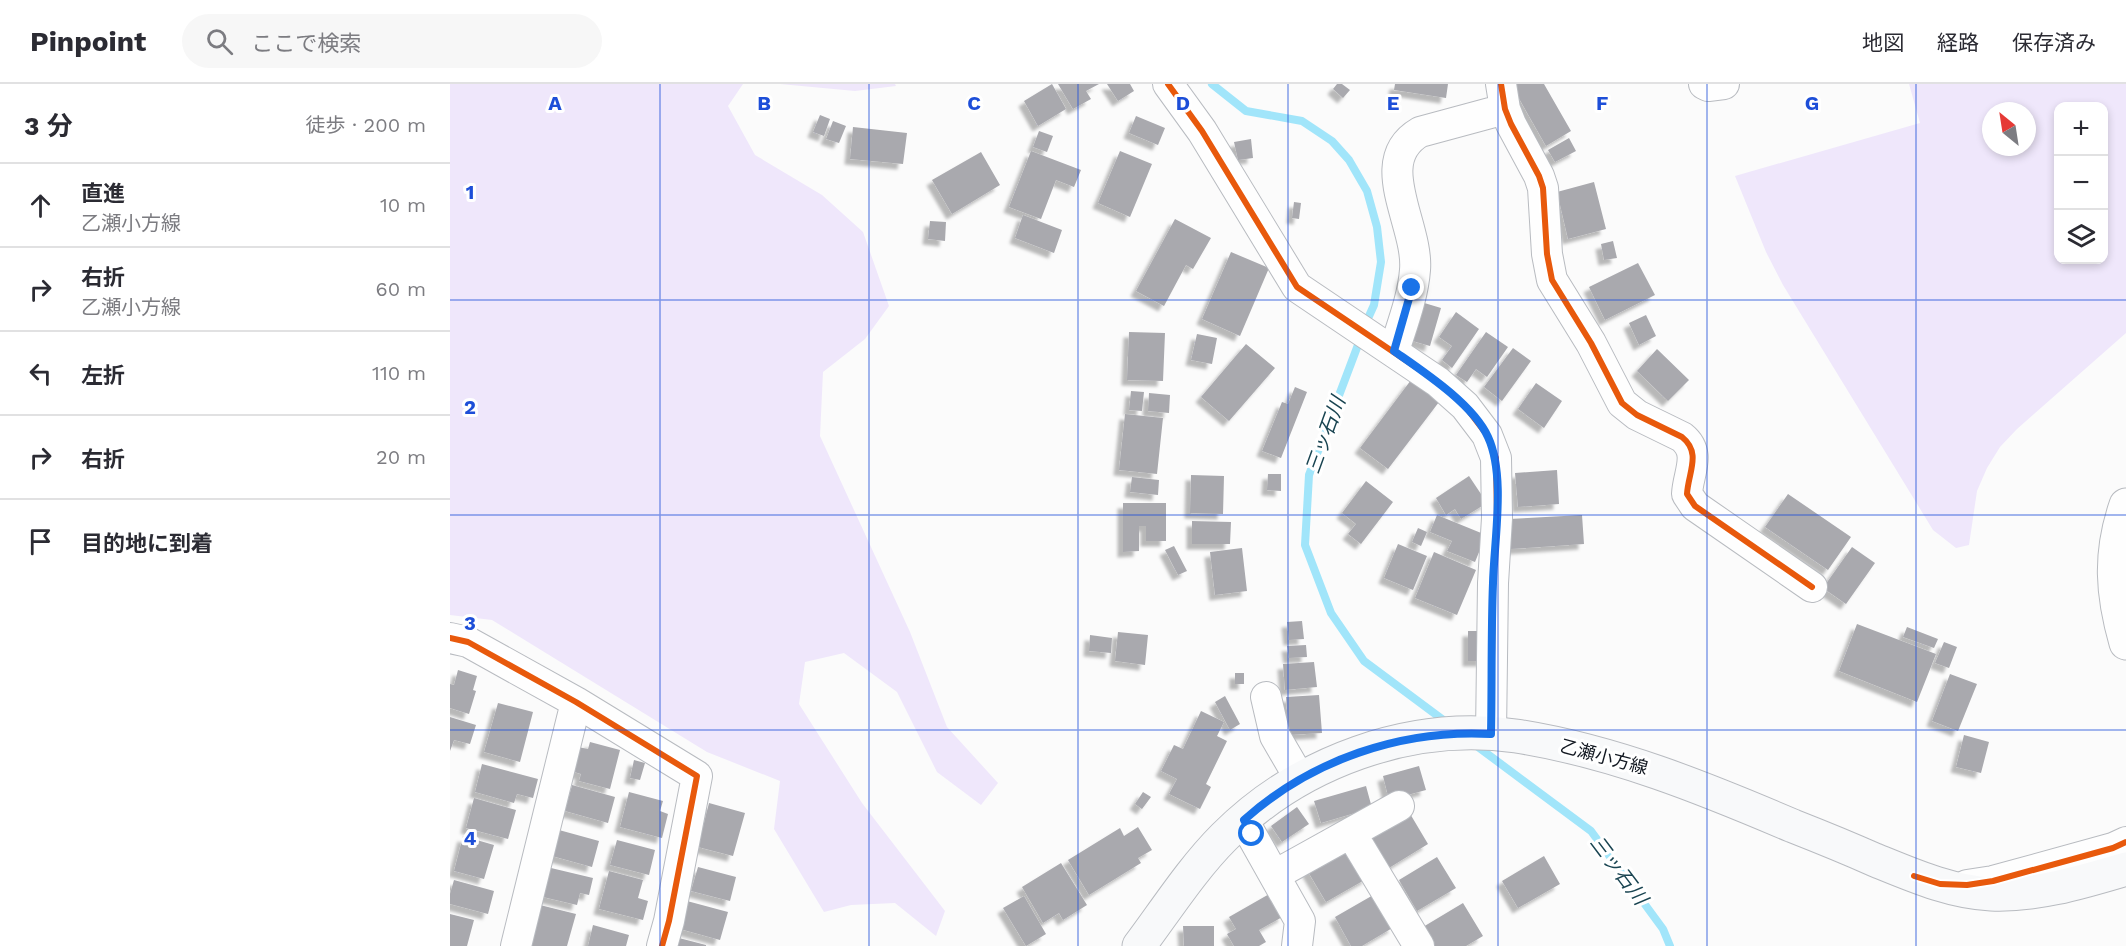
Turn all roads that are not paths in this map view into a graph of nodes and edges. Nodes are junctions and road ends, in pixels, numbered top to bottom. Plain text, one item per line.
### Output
1 (1168, 84) edge
2 (1704, 84) edge
3 (1724, 84) edge
4 (1503, 96) edge
5 (1391, 349) junction
6 (2126, 505) edge
7 (1812, 587) dead end
8 (450, 638) edge
9 (2126, 643) edge
10 (1266, 697) dead end
11 (576, 702) junction
12 (1491, 734) junction
13 (1300, 779) junction
14 (1399, 806) dead end
15 (1244, 820) junction
16 (1351, 833) junction
17 (2126, 842) edge
18 (2126, 869) edge
19 (1275, 875) junction
20 (1914, 876) junction
21 (516, 946) edge
22 (662, 946) edge
23 (1139, 946) edge
24 (1297, 946) edge
25 (1419, 946) edge

1 - 5 street
2 - 3 street
4 - 5 street
4 - 7 street
5 - 12 street
6 - 9 street
8 - 11 street
10 - 13 street
11 - 21 street
11 - 22 street
12 - 13 main road, 乙瀬小方線
12 - 20 main road, 乙瀬小方線
13 - 15 main road, 乙瀬小方線
14 - 16 street
15 - 19 street
15 - 23 main road, 乙瀬小方線
16 - 19 street
16 - 25 street
17 - 20 street
18 - 20 main road, 乙瀬小方線
19 - 24 street

